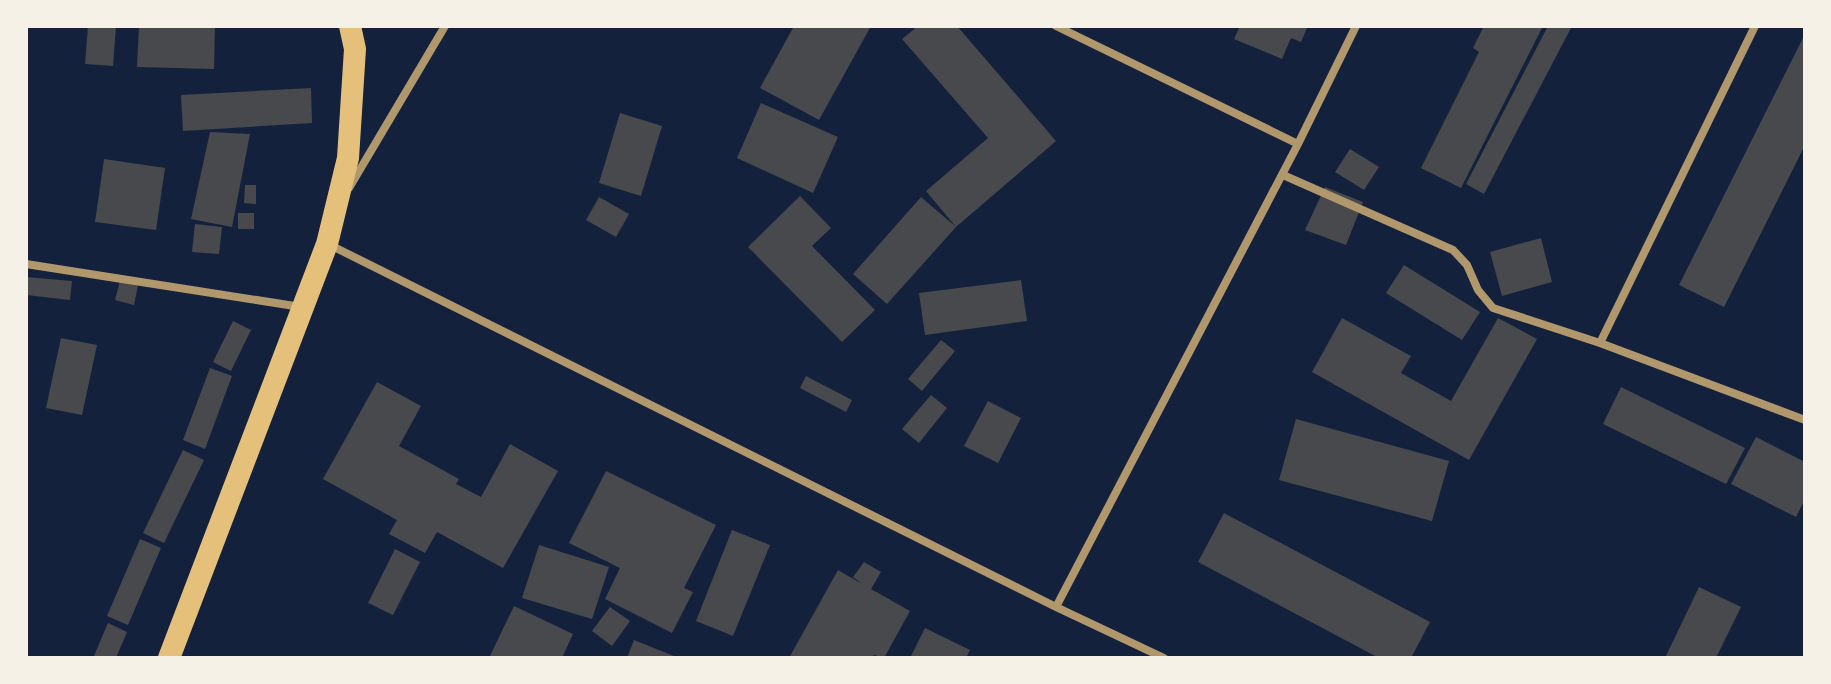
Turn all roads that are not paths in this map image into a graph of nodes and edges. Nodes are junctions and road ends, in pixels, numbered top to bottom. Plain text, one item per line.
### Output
1 (350, 26) edge
2 (445, 26) edge
3 (1056, 26) edge
4 (1356, 26) edge
5 (1755, 26) edge
6 (1298, 144) junction
7 (1283, 175) junction
8 (334, 213) junction
9 (327, 244) junction
10 (26, 264) edge
11 (301, 307) junction
12 (1600, 343) junction
13 (1805, 420) edge
14 (1056, 607) junction
15 (169, 658) edge
16 (1164, 658) edge

1 - 8 highway
2 - 8 street
3 - 6 street
4 - 6 street
5 - 12 street
6 - 7 street
7 - 12 street
7 - 14 street
8 - 9 highway
9 - 11 highway
9 - 14 street
10 - 11 street
11 - 15 highway
12 - 13 street
14 - 16 street

